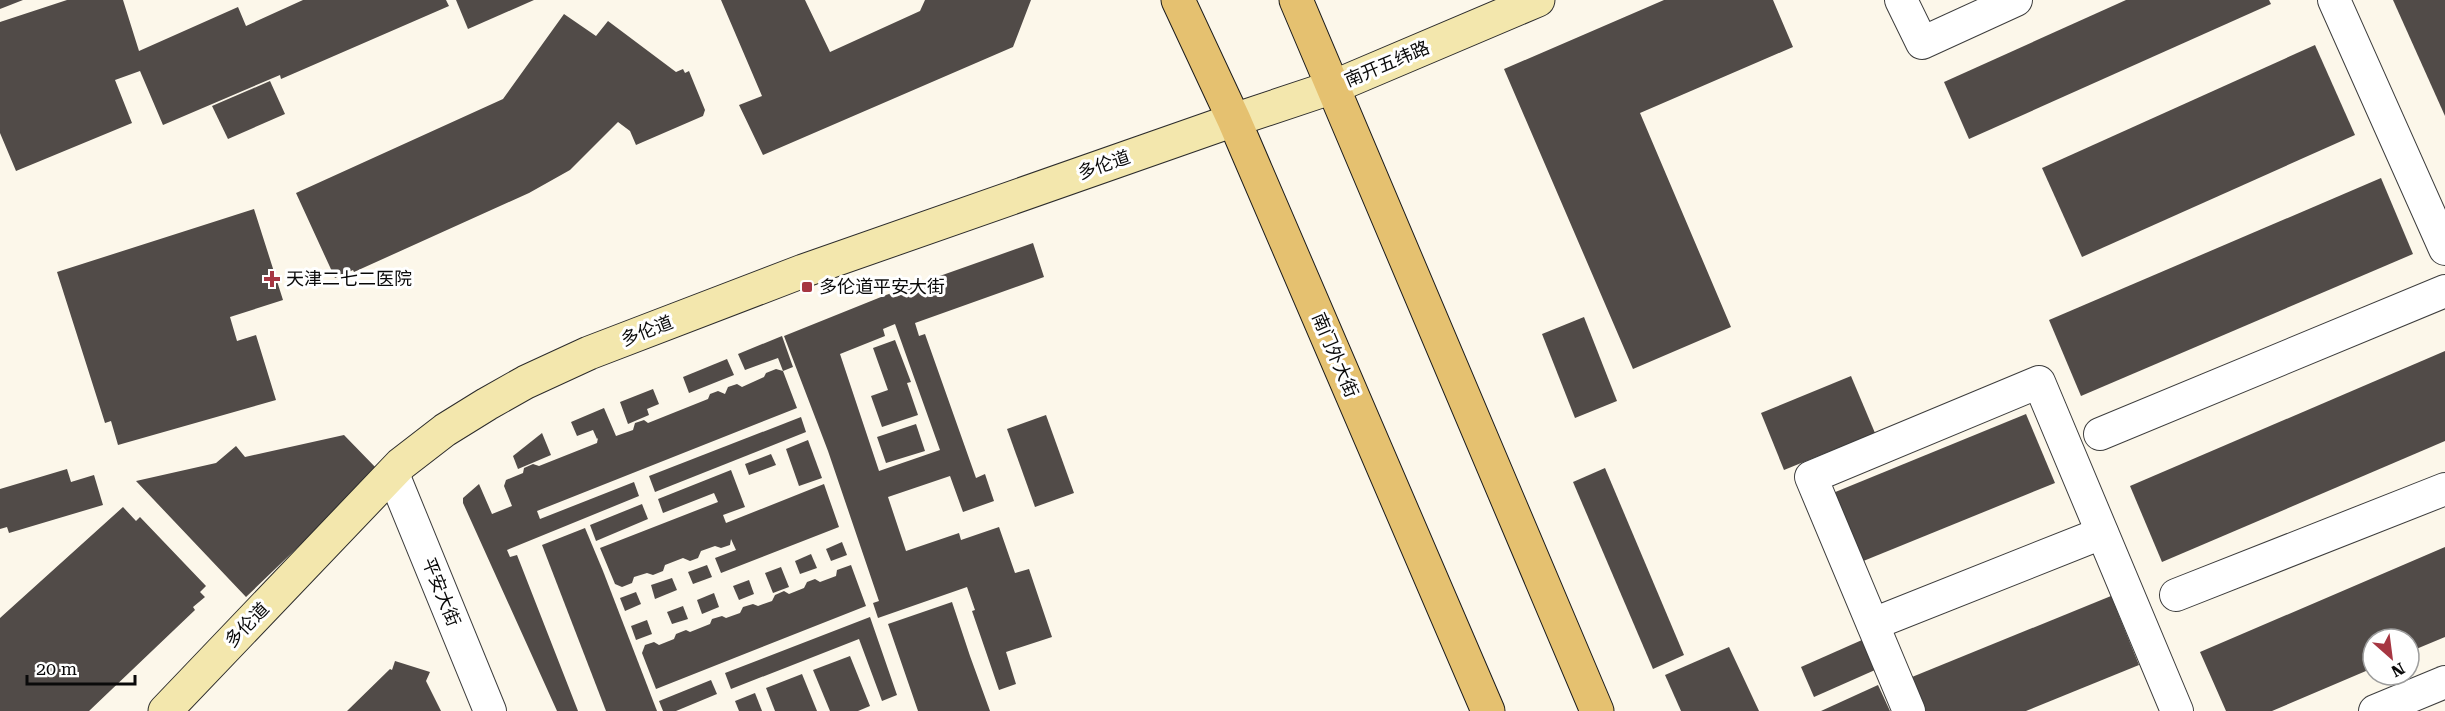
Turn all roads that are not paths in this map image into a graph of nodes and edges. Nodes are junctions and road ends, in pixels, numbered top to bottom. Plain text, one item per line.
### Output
1 (1178, 0) edge
2 (1296, 0) edge
3 (1538, 0) edge
4 (1901, 0) edge
5 (2016, 0) edge
6 (2334, 0) edge
7 (1333, 87) junction
8 (1234, 120) junction
9 (2442, 235) edge
10 (2445, 291) edge
11 (2100, 434) dead end
12 (393, 474) junction
13 (2445, 489) edge
14 (2102, 533) junction
15 (2176, 595) dead end
16 (1873, 624) junction
17 (2445, 682) edge
18 (165, 711) edge
19 (490, 711) edge
20 (1488, 711) edge
21 (1597, 711) edge
22 (1909, 711) edge
23 (2177, 711) edge
24 (2375, 711) edge

1 - 8 main road, 南门外大街
2 - 7 main road
3 - 7 main road, 南开五纬路
4 - 5 street
6 - 9 street
7 - 8 main road, 南开五纬路
7 - 21 main road
8 - 12 main road, 多伦道
8 - 20 main road, 南门外大街
10 - 11 street
12 - 18 main road, 多伦道
12 - 19 street, 平安大街
13 - 15 street
14 - 16 street
14 - 16 street
14 - 23 street
16 - 22 street
17 - 24 street

